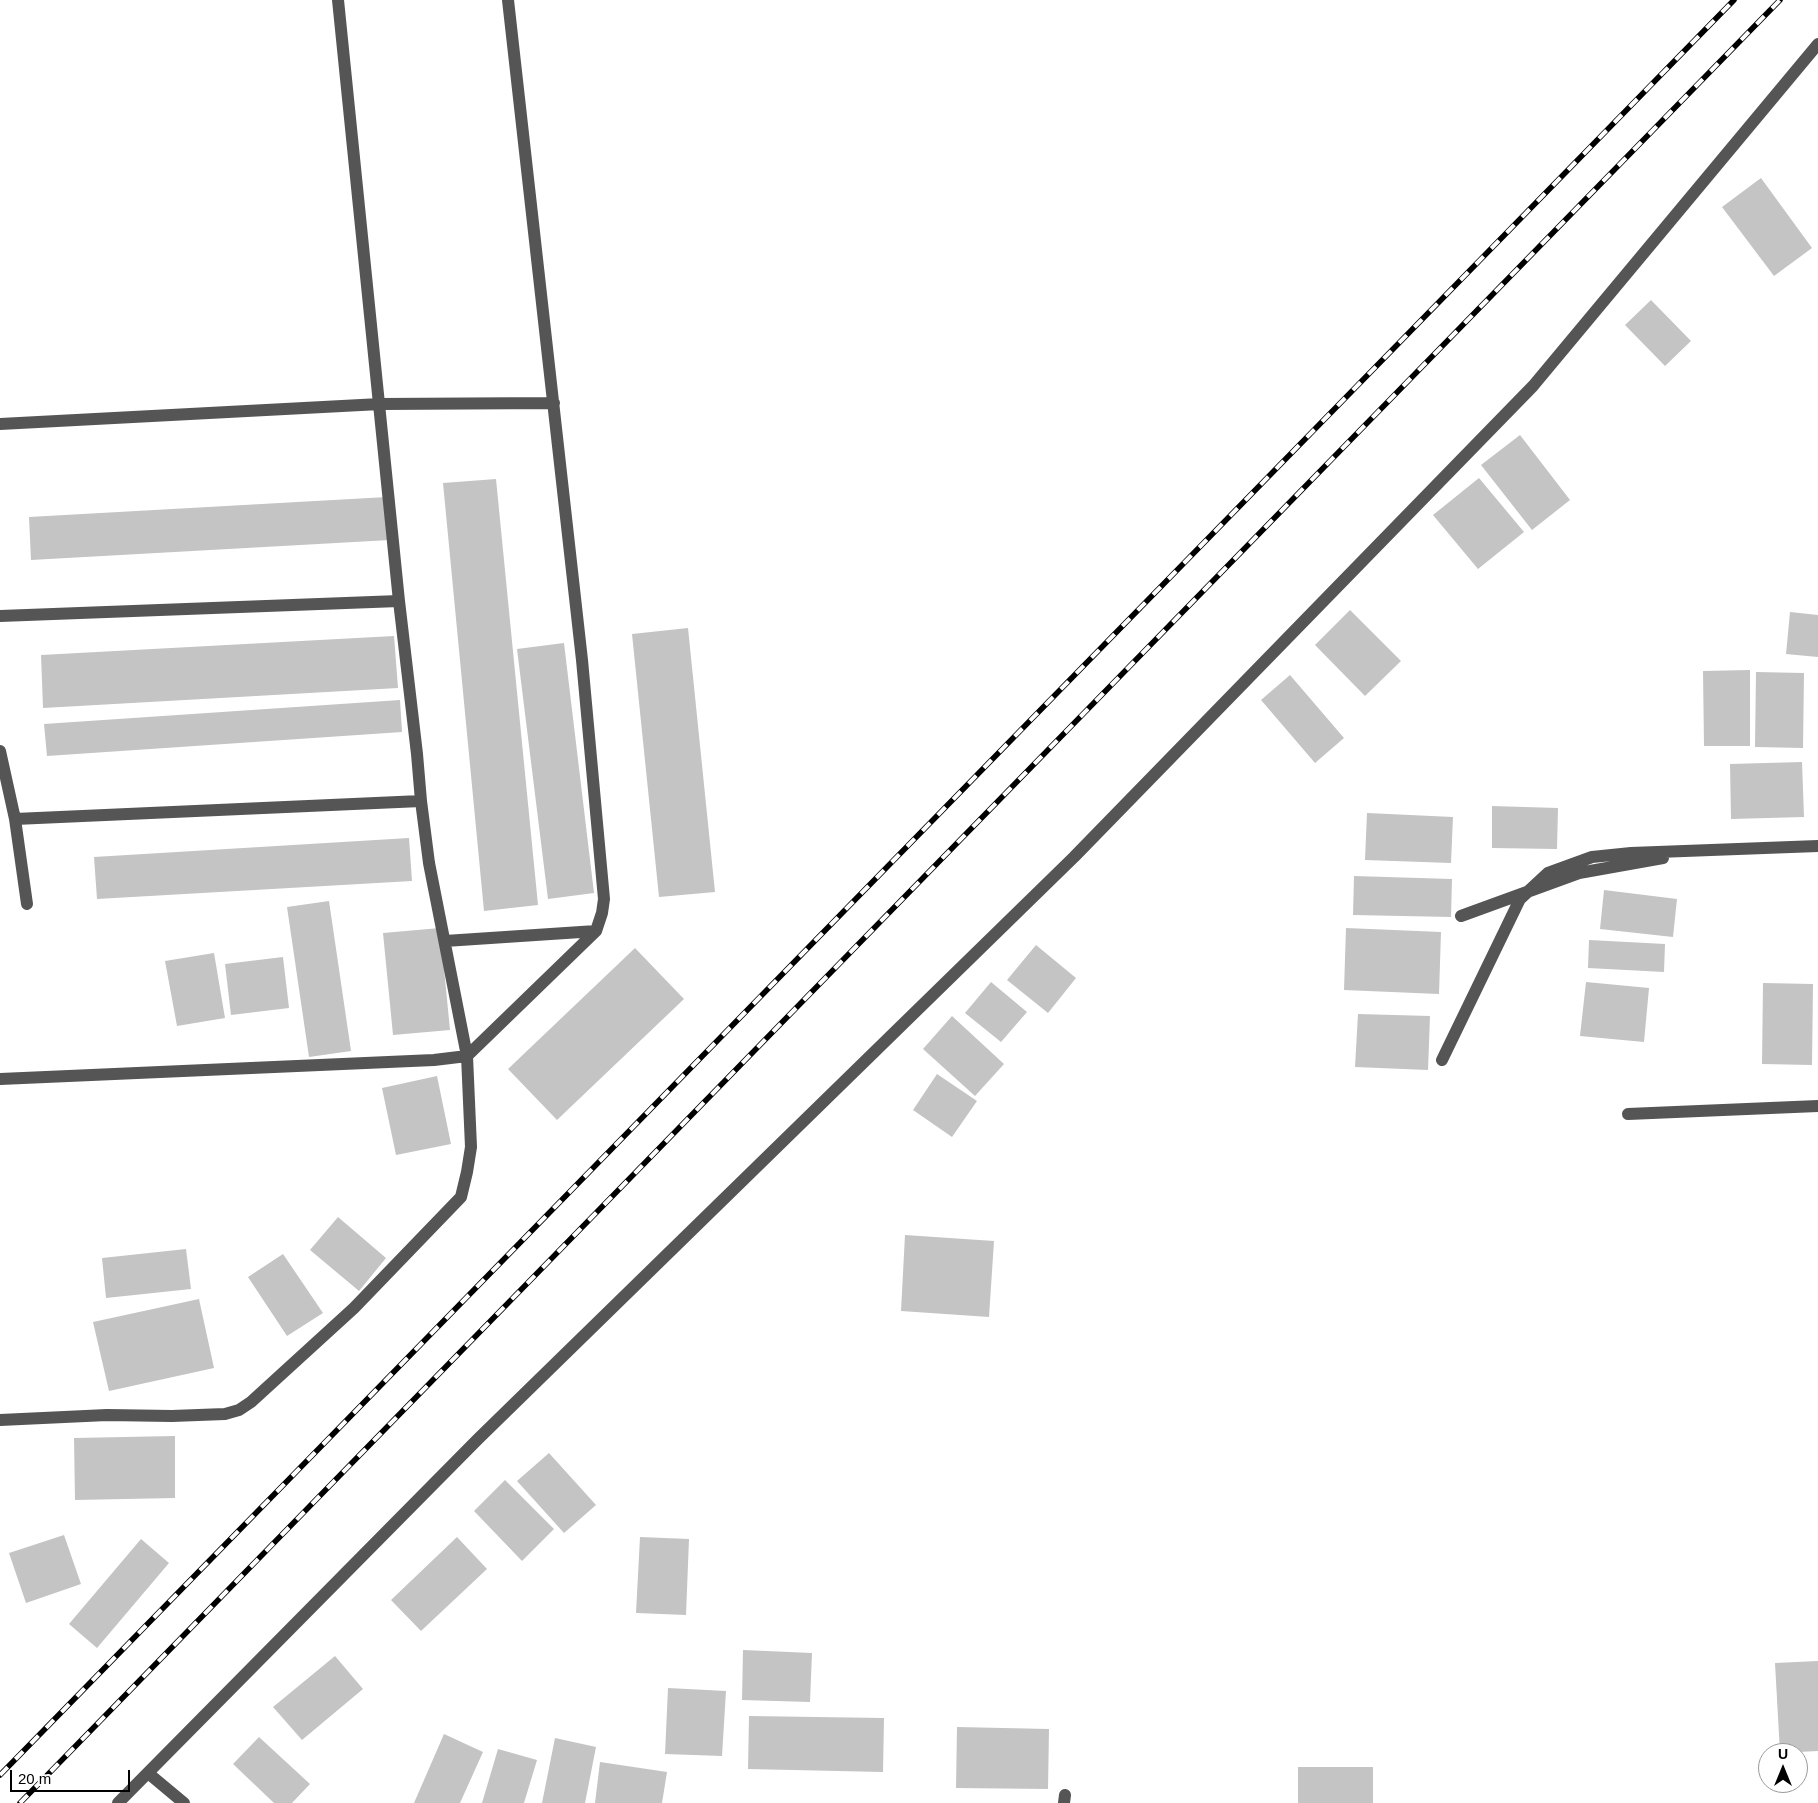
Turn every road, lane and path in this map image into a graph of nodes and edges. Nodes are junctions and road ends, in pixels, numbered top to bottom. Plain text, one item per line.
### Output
1 (338, 0) edge
2 (508, 0) edge
3 (1818, 44) edge
4 (554, 403) junction
5 (380, 404) junction
6 (0, 424) edge
7 (399, 600) junction
8 (0, 616) edge
9 (0, 751) edge
10 (420, 802) junction
11 (15, 819) junction
12 (1818, 848) edge
13 (27, 904) dead end
14 (1461, 916) dead end
15 (596, 931) junction
16 (445, 940) junction
17 (467, 1056) junction
18 (1442, 1060) dead end
19 (0, 1079) edge
20 (1818, 1106) edge
21 (1628, 1114) dead end
22 (0, 1420) edge
23 (148, 1773) junction
24 (118, 1803) edge
25 (184, 1803) edge

1 - 5 street
2 - 4 street
3 - 23 street
4 - 5 street
4 - 15 street
5 - 6 street
5 - 7 street
7 - 8 street
7 - 10 street
9 - 11 street
10 - 11 street
10 - 16 street
11 - 13 street
12 - 14 street
12 - 18 street
15 - 16 street
15 - 17 street
16 - 17 street
17 - 19 street
17 - 22 street
20 - 21 street
23 - 24 street
23 - 25 street

